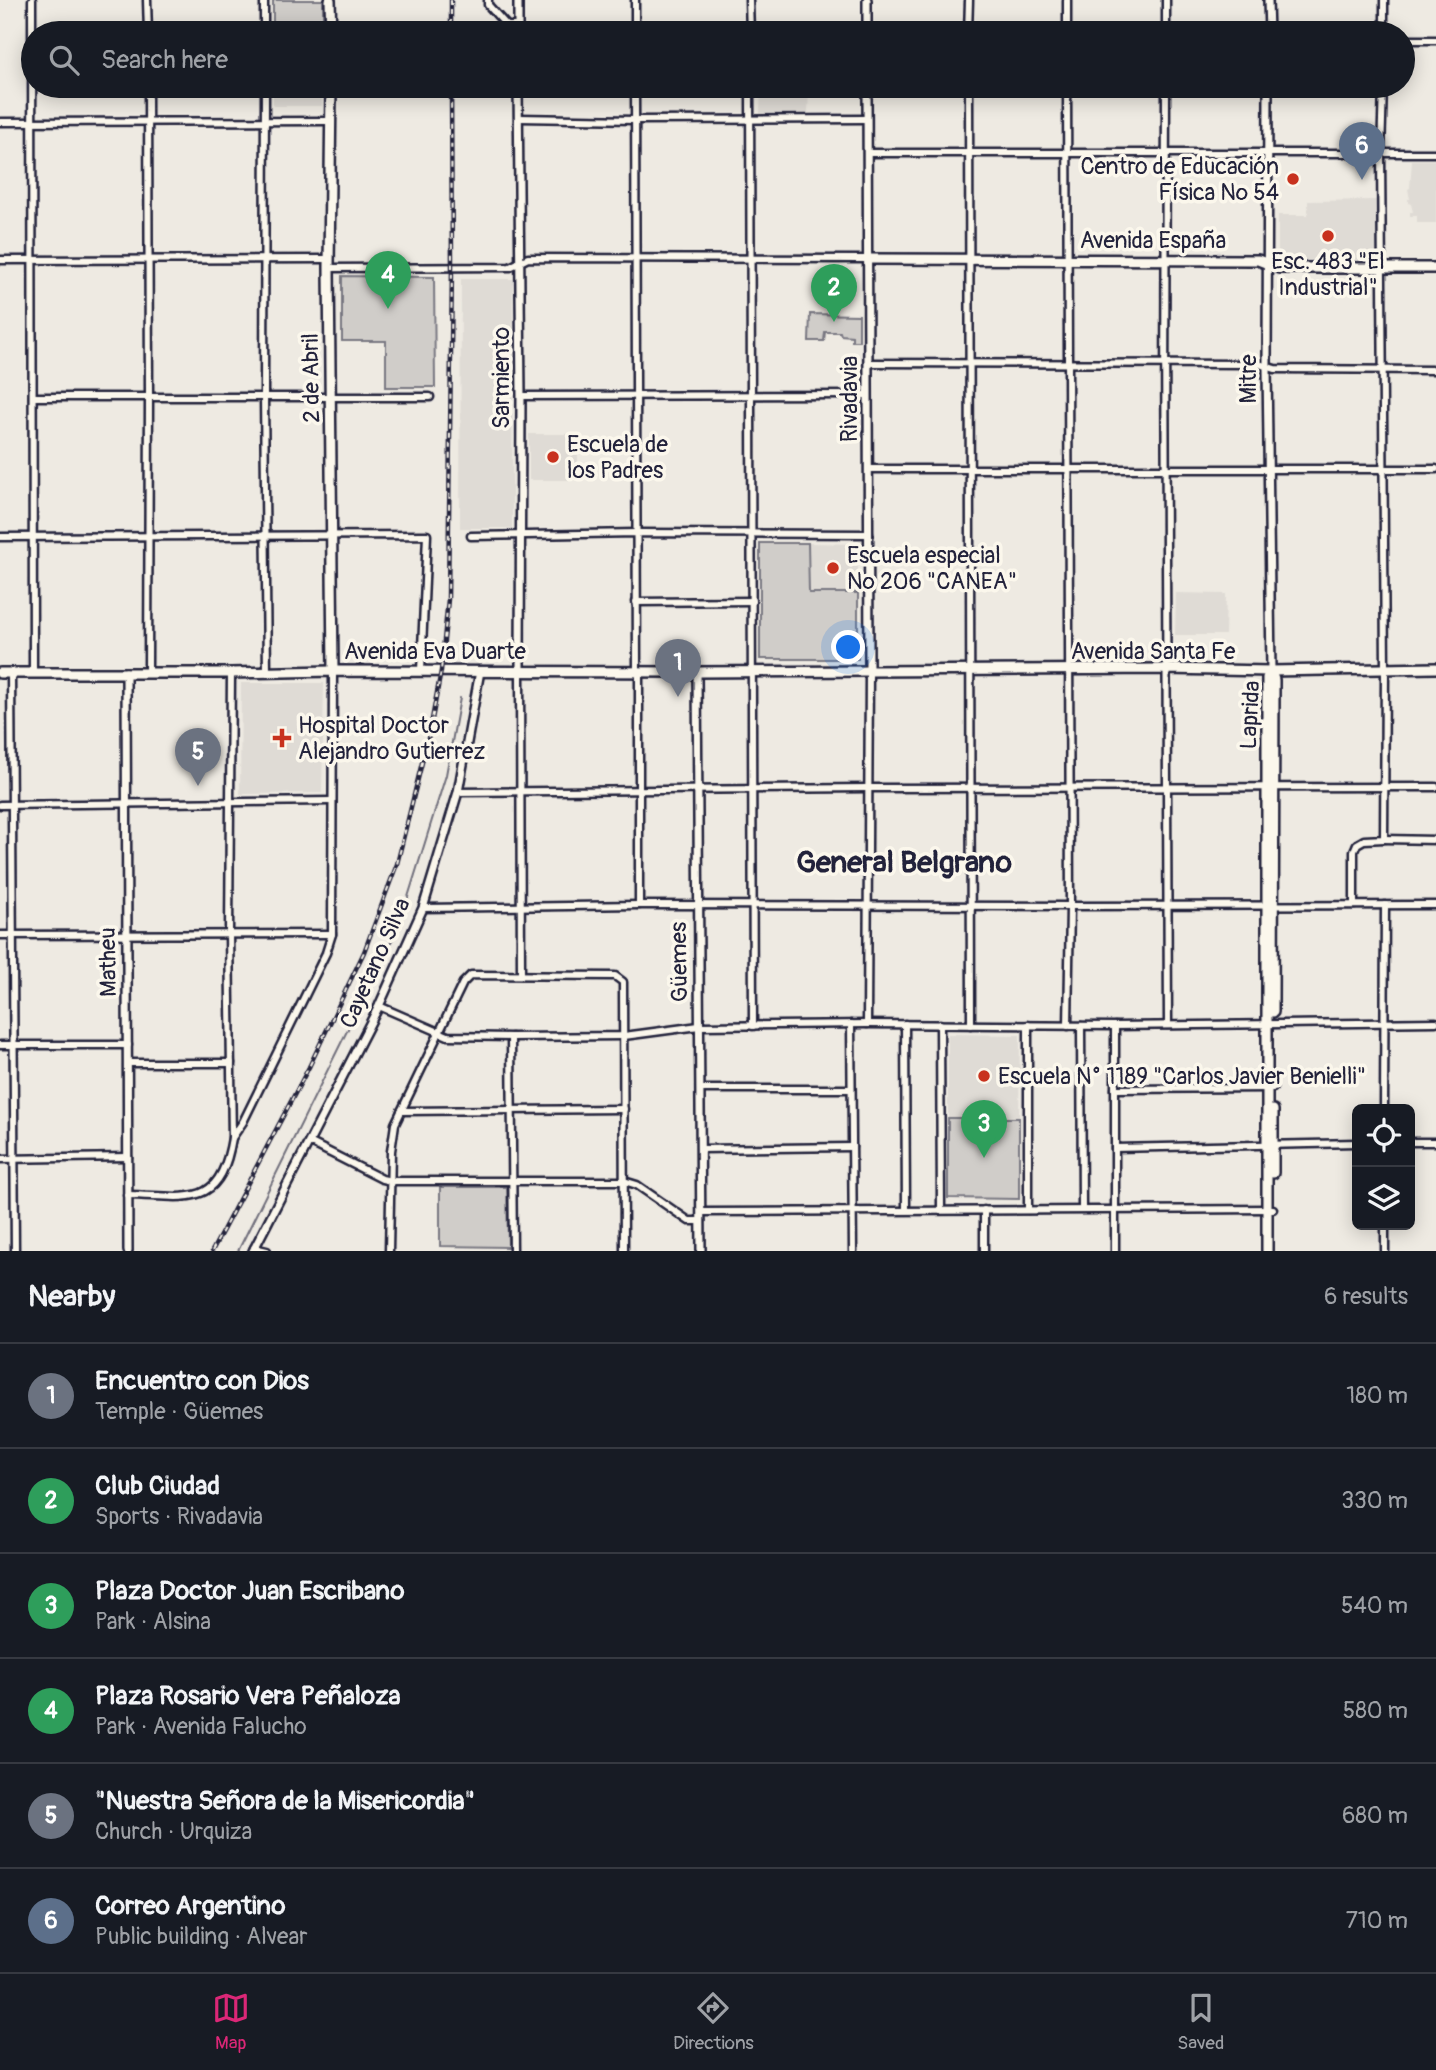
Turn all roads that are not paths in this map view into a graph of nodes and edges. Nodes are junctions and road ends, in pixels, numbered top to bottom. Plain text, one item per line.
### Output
1 (32, 0) edge
2 (147, 0) edge
3 (264, 0) edge
4 (330, 0) edge
5 (488, 0) edge
6 (517, 0) edge
7 (635, 0) edge
8 (750, 0) edge
9 (867, 0) edge
10 (969, 0) edge
11 (1067, 0) edge
12 (1166, 0) edge
13 (1268, 0) edge
14 (1384, 0) edge
15 (32, 21) edge
16 (148, 21) edge
17 (264, 21) edge
18 (331, 21) edge
19 (502, 21) edge
20 (518, 21) edge
21 (635, 21) edge
22 (750, 21) edge
23 (867, 21) edge
24 (968, 21) edge
25 (1067, 21) edge
26 (1166, 21) edge
27 (1269, 21) edge
28 (1384, 21) edge
29 (1415, 40) edge
30 (1436, 40) edge
31 (33, 98) edge
32 (148, 98) edge
33 (265, 98) edge
34 (331, 98) edge
35 (519, 98) edge
36 (635, 98) edge
37 (750, 98) edge
38 (867, 98) edge
39 (969, 98) edge
40 (1067, 98) edge
41 (1166, 98) edge
42 (1268, 98) edge
43 (1383, 98) edge
44 (519, 118) junction
45 (750, 118) junction
46 (867, 119) junction
47 (265, 120) junction
48 (635, 120) junction
49 (0, 121) edge
50 (33, 121) junction
51 (148, 121) junction
52 (331, 121) junction
53 (1436, 152) edge
54 (868, 153) junction
55 (1068, 153) junction
56 (1166, 153) junction
57 (1268, 153) junction
58 (1381, 153) junction
59 (970, 154) junction
60 (636, 257) junction
61 (750, 258) junction
62 (1067, 258) junction
63 (1167, 258) junction
64 (264, 259) junction
65 (868, 259) junction
66 (969, 259) junction
67 (0, 260) edge
68 (33, 260) junction
69 (148, 260) junction
70 (519, 262) junction
71 (1268, 263) junction
72 (329, 264) junction
73 (1383, 268) junction
74 (1436, 268) edge
75 (1068, 362) junction
76 (868, 363) junction
77 (970, 363) junction
78 (1167, 364) junction
79 (1267, 367) junction
80 (1383, 370) junction
81 (1436, 370) edge
82 (751, 395) junction
83 (868, 395) junction
84 (264, 396) junction
85 (521, 396) junction
86 (637, 396) junction
87 (33, 397) junction
88 (149, 397) junction
89 (331, 397) junction
90 (430, 397) dead end
91 (1068, 468) junction
92 (1167, 468) junction
93 (869, 469) junction
94 (970, 469) junction
95 (1383, 469) junction
96 (1436, 469) edge
97 (1268, 470) junction
98 (636, 533) junction
99 (752, 533) junction
100 (520, 534) junction
101 (869, 534) junction
102 (331, 535) junction
103 (149, 536) junction
104 (265, 536) junction
105 (471, 536) dead end
106 (0, 537) edge
107 (33, 537) junction
108 (752, 601) junction
109 (636, 602) junction
110 (1436, 668) edge
111 (1165, 669) junction
112 (1385, 669) junction
113 (1068, 670) junction
114 (333, 671) junction
115 (421, 671) junction
116 (480, 671) junction
117 (520, 671) junction
118 (638, 671) junction
119 (869, 671) junction
120 (969, 671) junction
121 (1271, 671) junction
122 (126, 672) junction
123 (267, 672) junction
124 (697, 672) junction
125 (752, 672) junction
126 (0, 673) edge
127 (11, 673) junction
128 (33, 673) junction
129 (148, 673) junction
130 (231, 673) junction
131 (1167, 787) junction
132 (1436, 787) edge
133 (867, 788) junction
134 (970, 788) junction
135 (1069, 788) junction
136 (1271, 788) junction
137 (1384, 788) junction
138 (752, 789) junction
139 (520, 790) junction
140 (639, 790) junction
141 (698, 790) junction
142 (458, 792) junction
143 (332, 801) junction
144 (230, 803) junction
145 (126, 804) junction
146 (0, 806) edge
147 (12, 806) junction
148 (1384, 839) junction
149 (1436, 840) edge
150 (639, 905) junction
151 (698, 905) junction
152 (752, 905) junction
153 (867, 905) junction
154 (1354, 905) junction
155 (1385, 905) junction
156 (1436, 905) edge
157 (521, 906) junction
158 (970, 906) junction
159 (1070, 906) junction
160 (1167, 906) junction
161 (1271, 906) junction
162 (423, 908) junction
163 (13, 934) junction
164 (127, 934) junction
165 (229, 934) junction
166 (332, 934) junction
167 (0, 935) edge
168 (521, 975) junction
169 (379, 1006) junction
170 (1385, 1022) junction
171 (1436, 1022) edge
172 (1270, 1023) junction
173 (851, 1024) junction
174 (867, 1024) junction
175 (905, 1024) junction
176 (940, 1024) junction
177 (971, 1025) junction
178 (1028, 1025) junction
179 (1168, 1025) junction
180 (753, 1026) junction
181 (1068, 1026) junction
182 (1081, 1026) junction
183 (1115, 1026) junction
184 (699, 1027) junction
185 (438, 1032) junction
186 (624, 1036) junction
187 (511, 1037) junction
188 (0, 1045) edge
189 (13, 1045) junction
190 (128, 1045) junction
191 (128, 1063) junction
192 (230, 1063) junction
193 (1270, 1088) junction
194 (700, 1089) junction
195 (851, 1089) junction
196 (1115, 1089) junction
197 (1384, 1104) edge
198 (624, 1109) junction
199 (512, 1110) junction
200 (401, 1111) junction
201 (232, 1138) junction
202 (309, 1142) junction
203 (1415, 1142) edge
204 (1436, 1142) edge
205 (1352, 1143) edge
206 (1271, 1144) junction
207 (852, 1147) junction
208 (1115, 1148) junction
209 (701, 1149) junction
210 (128, 1157) junction
211 (0, 1159) edge
212 (13, 1159) junction
213 (391, 1181) junction
214 (512, 1181) junction
215 (624, 1181) junction
216 (127, 1195) junction
217 (1082, 1209) junction
218 (1115, 1209) junction
219 (1270, 1209) junction
220 (852, 1210) junction
221 (906, 1210) junction
222 (941, 1210) junction
223 (984, 1210) junction
224 (1028, 1210) junction
225 (701, 1212) junction
226 (701, 1221) junction
227 (1385, 1230) edge
228 (253, 1249) edge
229 (15, 1251) edge
230 (128, 1251) edge
231 (267, 1251) edge
232 (389, 1251) edge
233 (513, 1251) edge
234 (624, 1251) edge
235 (701, 1251) edge
236 (853, 1251) edge
237 (984, 1251) edge
238 (1115, 1251) edge
239 (1267, 1251) edge
240 (1273, 1251) edge
241 (1385, 1251) edge

1 - 15 street
2 - 16 street
3 - 17 street
4 - 18 main road
5 - 19 street
6 - 20 street
7 - 21 street
8 - 22 street
9 - 23 street
10 - 24 street
11 - 25 street
12 - 26 street
13 - 27 street
14 - 28 street
29 - 30 street
31 - 50 street
32 - 51 street
33 - 47 street
34 - 52 main road, 2 de Abril
35 - 44 street, Sarmiento
36 - 48 street
37 - 45 street
38 - 46 street, Rivadavia
39 - 59 street
40 - 55 street
41 - 56 street
42 - 57 street, Mitre
43 - 58 street
44 - 48 street
44 - 70 street, Sarmiento
45 - 46 street
45 - 48 street
45 - 61 street
46 - 54 street, Rivadavia
47 - 51 street
47 - 52 street
47 - 64 street
48 - 60 street
49 - 50 street
50 - 51 street
50 - 68 street
51 - 69 street
52 - 72 main road, 2 de Abril
53 - 58 street
54 - 59 street
54 - 65 street, Rivadavia
55 - 56 street
55 - 59 street
55 - 62 street
56 - 57 street
56 - 63 street
57 - 58 street
57 - 71 street, Mitre
58 - 73 street
59 - 66 street
60 - 61 street
60 - 70 street
60 - 86 street
61 - 65 street
61 - 82 street
62 - 63 main road, Avenida España
62 - 66 main road, Avenida España
62 - 75 street
63 - 71 main road, Avenida España
63 - 78 street
64 - 69 street
64 - 72 street
64 - 84 street
65 - 66 main road, Avenida España
65 - 76 street, Rivadavia
66 - 77 street
67 - 68 street
68 - 69 street
68 - 87 street
69 - 88 street
70 - 72 street
70 - 85 street, Sarmiento
71 - 73 main road, Avenida España
71 - 79 street, Mitre
72 - 89 main road, 2 de Abril
73 - 74 main road, Avenida España
73 - 80 street
75 - 77 street
75 - 78 street
75 - 91 street
76 - 77 street
76 - 83 street, Rivadavia
77 - 94 street
78 - 79 street
78 - 92 street
79 - 80 street
79 - 97 street, Mitre
80 - 81 street
80 - 95 street
82 - 83 street
82 - 86 street
82 - 99 street
83 - 93 street, Rivadavia
84 - 88 street
84 - 89 street
84 - 104 street
85 - 86 street
85 - 100 street, Sarmiento
86 - 98 street
87 - 88 street
87 - 107 street
88 - 103 street
89 - 90 street
89 - 102 main road, 2 de Abril
91 - 92 street
91 - 94 street
91 - 113 street
92 - 97 street
92 - 111 street
93 - 94 street
93 - 101 street, Rivadavia
94 - 120 street
95 - 96 street
95 - 97 street
95 - 112 street
97 - 121 street, Mitre
98 - 99 street
98 - 100 street
98 - 109 street
99 - 101 street
99 - 108 street
100 - 105 street
100 - 117 street, Sarmiento
101 - 119 street, Rivadavia
102 - 104 street
102 - 114 main road, 2 de Abril
102 - 115 street
103 - 104 street
103 - 107 street
103 - 129 street
104 - 123 street
106 - 107 street
107 - 128 street
108 - 109 street
108 - 125 street
109 - 118 street
110 - 112 main road, Avenida Santa Fe
111 - 113 main road, Avenida Santa Fe
111 - 121 main road, Avenida Santa Fe
111 - 131 street
112 - 121 main road, Avenida Santa Fe
112 - 137 street
113 - 120 main road, Avenida Santa Fe
113 - 135 street
114 - 115 main road, Avenida Eva Duarte
114 - 123 main road, Avenida Eva Duarte
114 - 143 street
115 - 116 main road, Avenida Eva Duarte
116 - 117 main road, Avenida Eva Duarte
116 - 142 street, Cayetano Silva
117 - 118 main road, Avenida Eva Duarte
117 - 139 street
118 - 124 main road, Avenida Eva Duarte
118 - 140 street
119 - 120 main road, Avenida Santa Fe
119 - 125 main road, Avenida Eva Duarte
119 - 133 street
120 - 134 street
121 - 136 main road, Laprida
122 - 128 main road, Avenida Eva Duarte
122 - 129 main road, Avenida Eva Duarte
122 - 145 street, Matheu
123 - 130 main road, Avenida Eva Duarte
124 - 125 main road, Avenida Eva Duarte
124 - 141 street, Güemes
125 - 138 street
126 - 127 main road, Avenida Eva Duarte
127 - 128 main road, Avenida Eva Duarte
127 - 147 street
129 - 130 main road, Avenida Eva Duarte
130 - 144 street
131 - 135 street
131 - 136 street
131 - 160 street
132 - 137 street
133 - 134 street
133 - 138 street
133 - 153 street
134 - 135 street
134 - 158 street
135 - 159 street
136 - 137 street
136 - 161 main road, Laprida
137 - 148 street
138 - 141 street
138 - 152 street
139 - 140 street
139 - 142 street
139 - 157 street
140 - 141 street
140 - 150 street
141 - 151 street, Güemes
142 - 162 street, Cayetano Silva
143 - 144 street
143 - 166 street
144 - 145 street
144 - 165 street
145 - 147 street
145 - 164 street, Matheu
146 - 147 street
147 - 163 street
148 - 149 street
148 - 154 street
150 - 151 street
150 - 157 street
151 - 152 street
151 - 184 street, Güemes
152 - 153 street
152 - 180 street
153 - 158 street
153 - 174 street
154 - 155 street
154 - 161 street
155 - 156 street
155 - 170 street
157 - 162 street
157 - 168 street
158 - 159 street
158 - 177 street
159 - 160 street
159 - 181 street
160 - 161 street
160 - 179 street
161 - 172 main road, Laprida
162 - 169 street, Cayetano Silva
163 - 164 street
163 - 167 street
163 - 189 street
164 - 165 street
164 - 190 street, Matheu
165 - 166 street
165 - 192 street
166 - 201 street
168 - 185 street
168 - 186 street
169 - 185 street
169 - 202 street, Cayetano Silva
170 - 171 street
170 - 172 street
170 - 197 street
172 - 179 street
172 - 193 main road, Laprida
173 - 174 street
173 - 180 street
173 - 195 street
174 - 175 street
175 - 176 street
175 - 221 street
176 - 177 street
176 - 222 street
177 - 178 street
178 - 181 street
178 - 224 street
179 - 183 street
180 - 184 street
181 - 182 street
182 - 183 street
182 - 217 street
183 - 196 street
184 - 186 street
184 - 194 street, Güemes
185 - 187 street
185 - 200 street
186 - 187 street
186 - 198 street
187 - 199 street
188 - 189 street
189 - 190 street
189 - 212 street
190 - 191 street, Matheu
191 - 192 street
191 - 210 street, Matheu
192 - 201 street
193 - 196 street
193 - 206 main road, Laprida
194 - 195 street
194 - 209 street, Güemes
195 - 207 street
196 - 208 street
198 - 199 street
198 - 215 street
199 - 200 street
199 - 214 street
200 - 213 street
201 - 216 street
202 - 213 street
202 - 228 street, Cayetano Silva
203 - 204 street
205 - 206 street
206 - 208 street
206 - 219 main road, Laprida
207 - 209 street
207 - 220 street
208 - 218 street
209 - 225 street, Güemes
210 - 212 street
210 - 216 street, Matheu
211 - 212 street
212 - 229 street
213 - 214 street
213 - 232 street
214 - 215 street
214 - 233 street
215 - 226 street
215 - 234 street
216 - 230 street, Matheu
217 - 218 street
217 - 224 street
218 - 219 street
218 - 238 street
219 - 239 main road, Laprida
219 - 240 main road, Laprida
220 - 221 street
220 - 225 street
220 - 236 street
221 - 222 street
222 - 223 street
223 - 224 street
223 - 237 street
225 - 226 street, Güemes
226 - 235 street, Güemes
227 - 241 street
228 - 231 street

